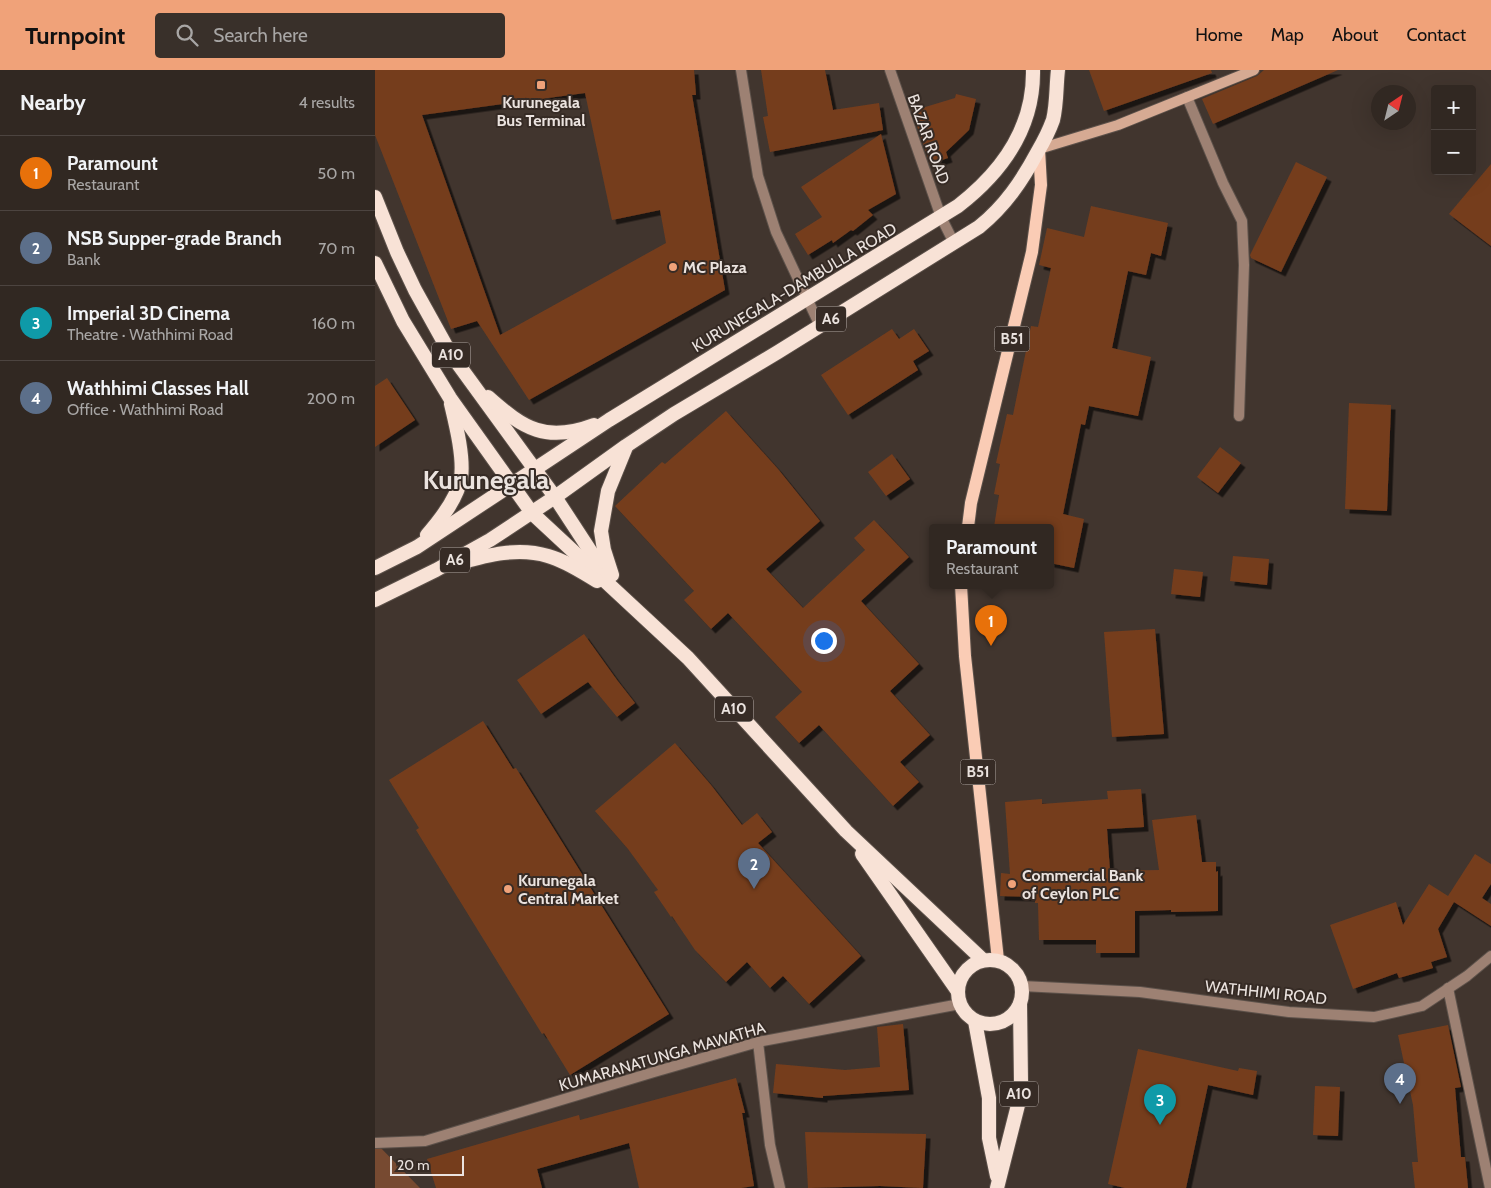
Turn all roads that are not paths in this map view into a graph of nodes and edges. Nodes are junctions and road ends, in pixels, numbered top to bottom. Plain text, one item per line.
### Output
1 (741, 70) edge
2 (889, 70) edge
3 (1033, 70) edge
4 (1059, 70) edge
5 (1254, 70) edge
6 (1187, 97) junction
7 (1039, 149) junction
8 (375, 198) edge
9 (941, 217) junction
10 (954, 243) junction
11 (375, 263) edge
12 (807, 300) junction
13 (820, 326) junction
14 (468, 380) junction
15 (450, 398) junction
16 (1239, 416) dead end
17 (609, 420) junction
18 (626, 446) junction
19 (534, 470) junction
20 (512, 485) junction
21 (555, 497) junction
22 (532, 513) junction
23 (968, 524) edge
24 (417, 547) junction
25 (375, 568) edge
26 (436, 570) junction
27 (961, 589) edge
28 (618, 592) junction
29 (375, 600) edge
30 (846, 831) junction
31 (1491, 956) edge
32 (983, 960) junction
33 (998, 960) junction
34 (1022, 986) junction
35 (1449, 988) junction
36 (958, 997) junction
37 (1020, 1004) junction
38 (975, 1021) junction
39 (757, 1042) junction
40 (375, 1143) edge
41 (998, 1185) edge
42 (781, 1188) edge
43 (1490, 1188) edge

1 - 12 street
2 - 9 street, BAZAR ROAD
3 - 9 highway, KURUNEGALA-DAMBULLA ROAD / A6
4 - 7 highway, A6
5 - 6 main road
6 - 7 main road
6 - 16 street
7 - 10 highway, A6
7 - 23 main road, B51
8 - 14 highway, A10
9 - 10 street, BAZAR ROAD
9 - 12 highway, KURUNEGALA-DAMBULLA ROAD / A6
10 - 13 highway, A6
11 - 15 highway, A10
12 - 13 street
12 - 17 highway, KURUNEGALA-DAMBULLA ROAD / A6
13 - 18 highway, A6
14 - 17 highway
14 - 19 highway, A10
15 - 20 highway, A10
15 - 24 highway
17 - 19 highway, KURUNEGALA-DAMBULLA ROAD / A6
18 - 21 highway, A6
18 - 28 highway
19 - 20 highway, KURUNEGALA-DAMBULLA ROAD / A6
19 - 21 highway, A10
20 - 22 highway, A10
20 - 24 highway, A6
21 - 22 highway, A6
21 - 28 highway, A10
22 - 26 highway, A6
22 - 28 highway, A10
24 - 25 highway, A6
26 - 28 highway
26 - 29 highway, A6
27 - 33 main road, B51
28 - 30 highway, A10
30 - 32 highway, A10
30 - 36 highway, A10
31 - 35 street, WATHHIMI ROAD
32 - 33 highway
32 - 36 highway
33 - 34 highway
34 - 35 street, WATHHIMI ROAD
34 - 37 highway
35 - 43 street
36 - 38 highway
36 - 39 street, KUMARANATUNGA MAWATHA
37 - 38 highway
37 - 41 highway, A10
38 - 41 highway, A10
39 - 40 street, KUMARANATUNGA MAWATHA
39 - 42 street

